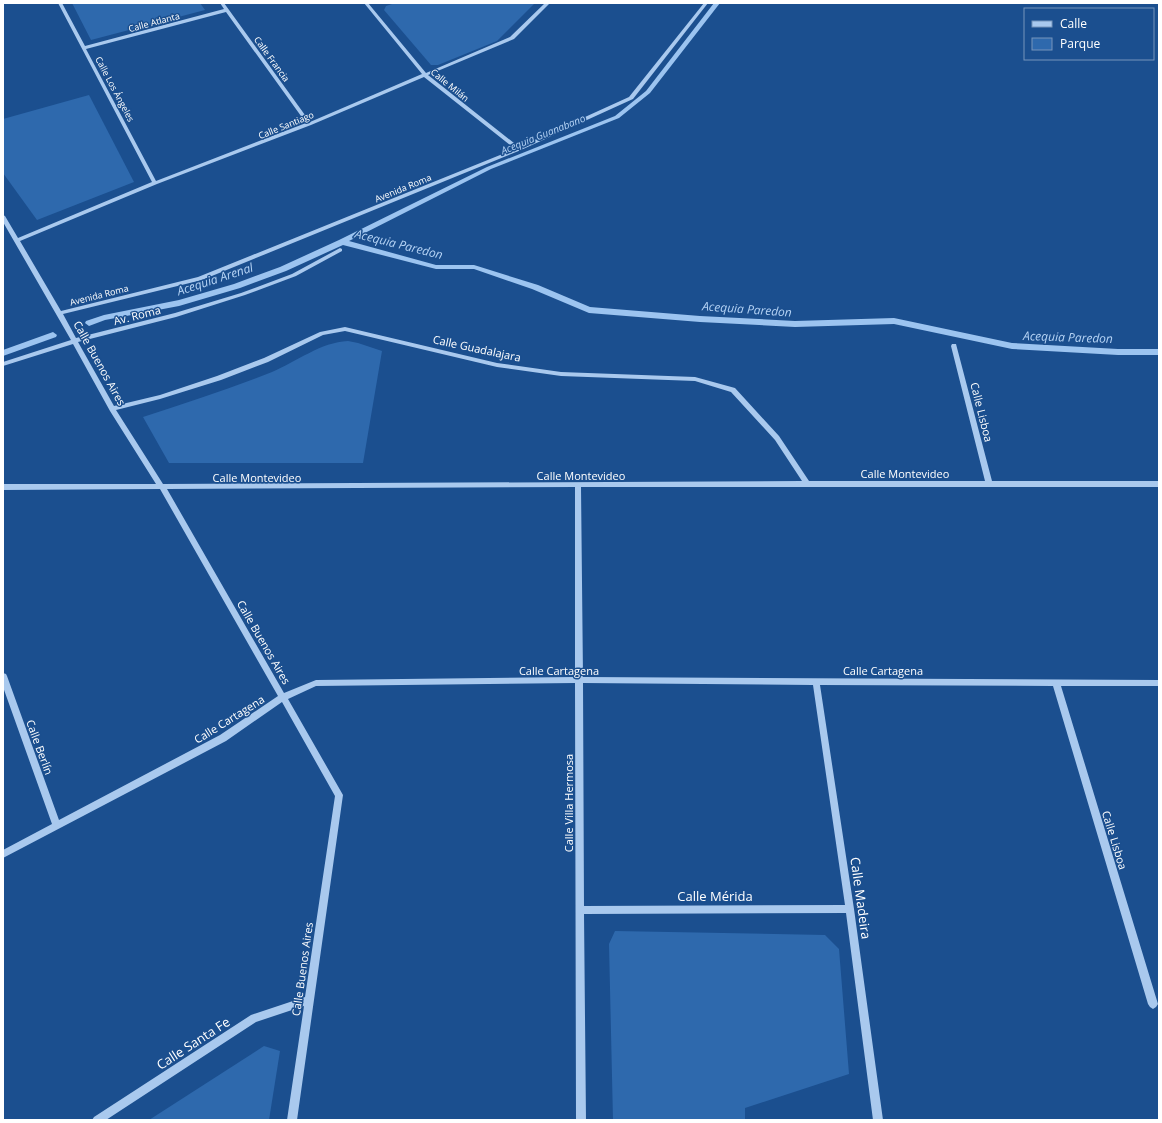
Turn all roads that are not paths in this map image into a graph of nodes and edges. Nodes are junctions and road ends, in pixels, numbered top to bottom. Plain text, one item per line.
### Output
1 (60, 3) edge
2 (222, 3) edge
3 (548, 3) edge
4 (706, 3) edge
5 (369, 4) edge
6 (227, 10) junction
7 (84, 48) junction
8 (425, 75) junction
9 (309, 124) junction
10 (519, 149) junction
11 (155, 183) junction
12 (3, 217) edge
13 (18, 240) junction
14 (340, 250) dead end
15 (60, 313) junction
16 (74, 341) junction
17 (954, 346) dead end
18 (3, 364) edge
19 (112, 408) junction
20 (989, 483) junction
21 (807, 484) junction
22 (1159, 484) edge
23 (578, 485) junction
24 (162, 487) junction
25 (3, 488) edge
26 (3, 676) edge
27 (579, 680) junction
28 (816, 681) junction
29 (1056, 682) junction
30 (1159, 683) edge
31 (283, 697) junction
32 (56, 826) junction
33 (3, 854) edge
34 (850, 909) junction
35 (580, 910) junction
36 (309, 1000) junction
37 (1153, 1004) dead end
38 (97, 1120) edge
39 (292, 1120) edge
40 (581, 1120) edge
41 (878, 1120) edge

1 - 7 street, Calle Los Ángeles
2 - 6 street, Calle Francia
3 - 8 street, Calle Santiago
4 - 10 street, Avenida Roma
5 - 8 street, Calle Milán
6 - 7 street, Calle Atlanta
6 - 9 street, Calle Francia
7 - 11 street, Calle Los Ángeles
8 - 9 street, Calle Santiago
8 - 10 street, Calle Milán
9 - 11 street, Calle Santiago
10 - 15 street, Avenida Roma
11 - 13 street, Calle Santiago
12 - 13 street, Calle Buenos Aires
13 - 15 street, Calle Buenos Aires
14 - 16 street, Av. Roma
15 - 16 street, Calle Buenos Aires
16 - 18 street, Av. Roma
16 - 19 street, Calle Buenos Aires
17 - 20 street, Calle Lisboa
19 - 21 street, Calle Guadalajara
19 - 24 street, Calle Buenos Aires
20 - 21 street, Calle Montevideo
20 - 22 street, Calle Montevideo
21 - 23 street, Calle Montevideo
23 - 24 street, Calle Montevideo
23 - 27 street, Calle Villa Hermosa
24 - 25 street, Calle Montevideo
24 - 31 street, Calle Buenos Aires
26 - 32 street, Calle Berlín
27 - 28 street, Calle Cartagena
27 - 31 street, Calle Cartagena
27 - 35 street, Calle Villa Hermosa
28 - 29 street, Calle Cartagena
28 - 34 street, Calle Madeira
29 - 30 street, Calle Cartagena
29 - 37 street, Calle Lisboa
31 - 32 street, Calle Cartagena
31 - 36 street, Calle Buenos Aires
32 - 33 street, Calle Cartagena
34 - 35 street, Calle Mérida
34 - 41 street, Calle Madeira
35 - 40 street, Calle Villa Hermosa
36 - 38 street, Calle Santa Fe
36 - 39 street, Calle Buenos Aires

